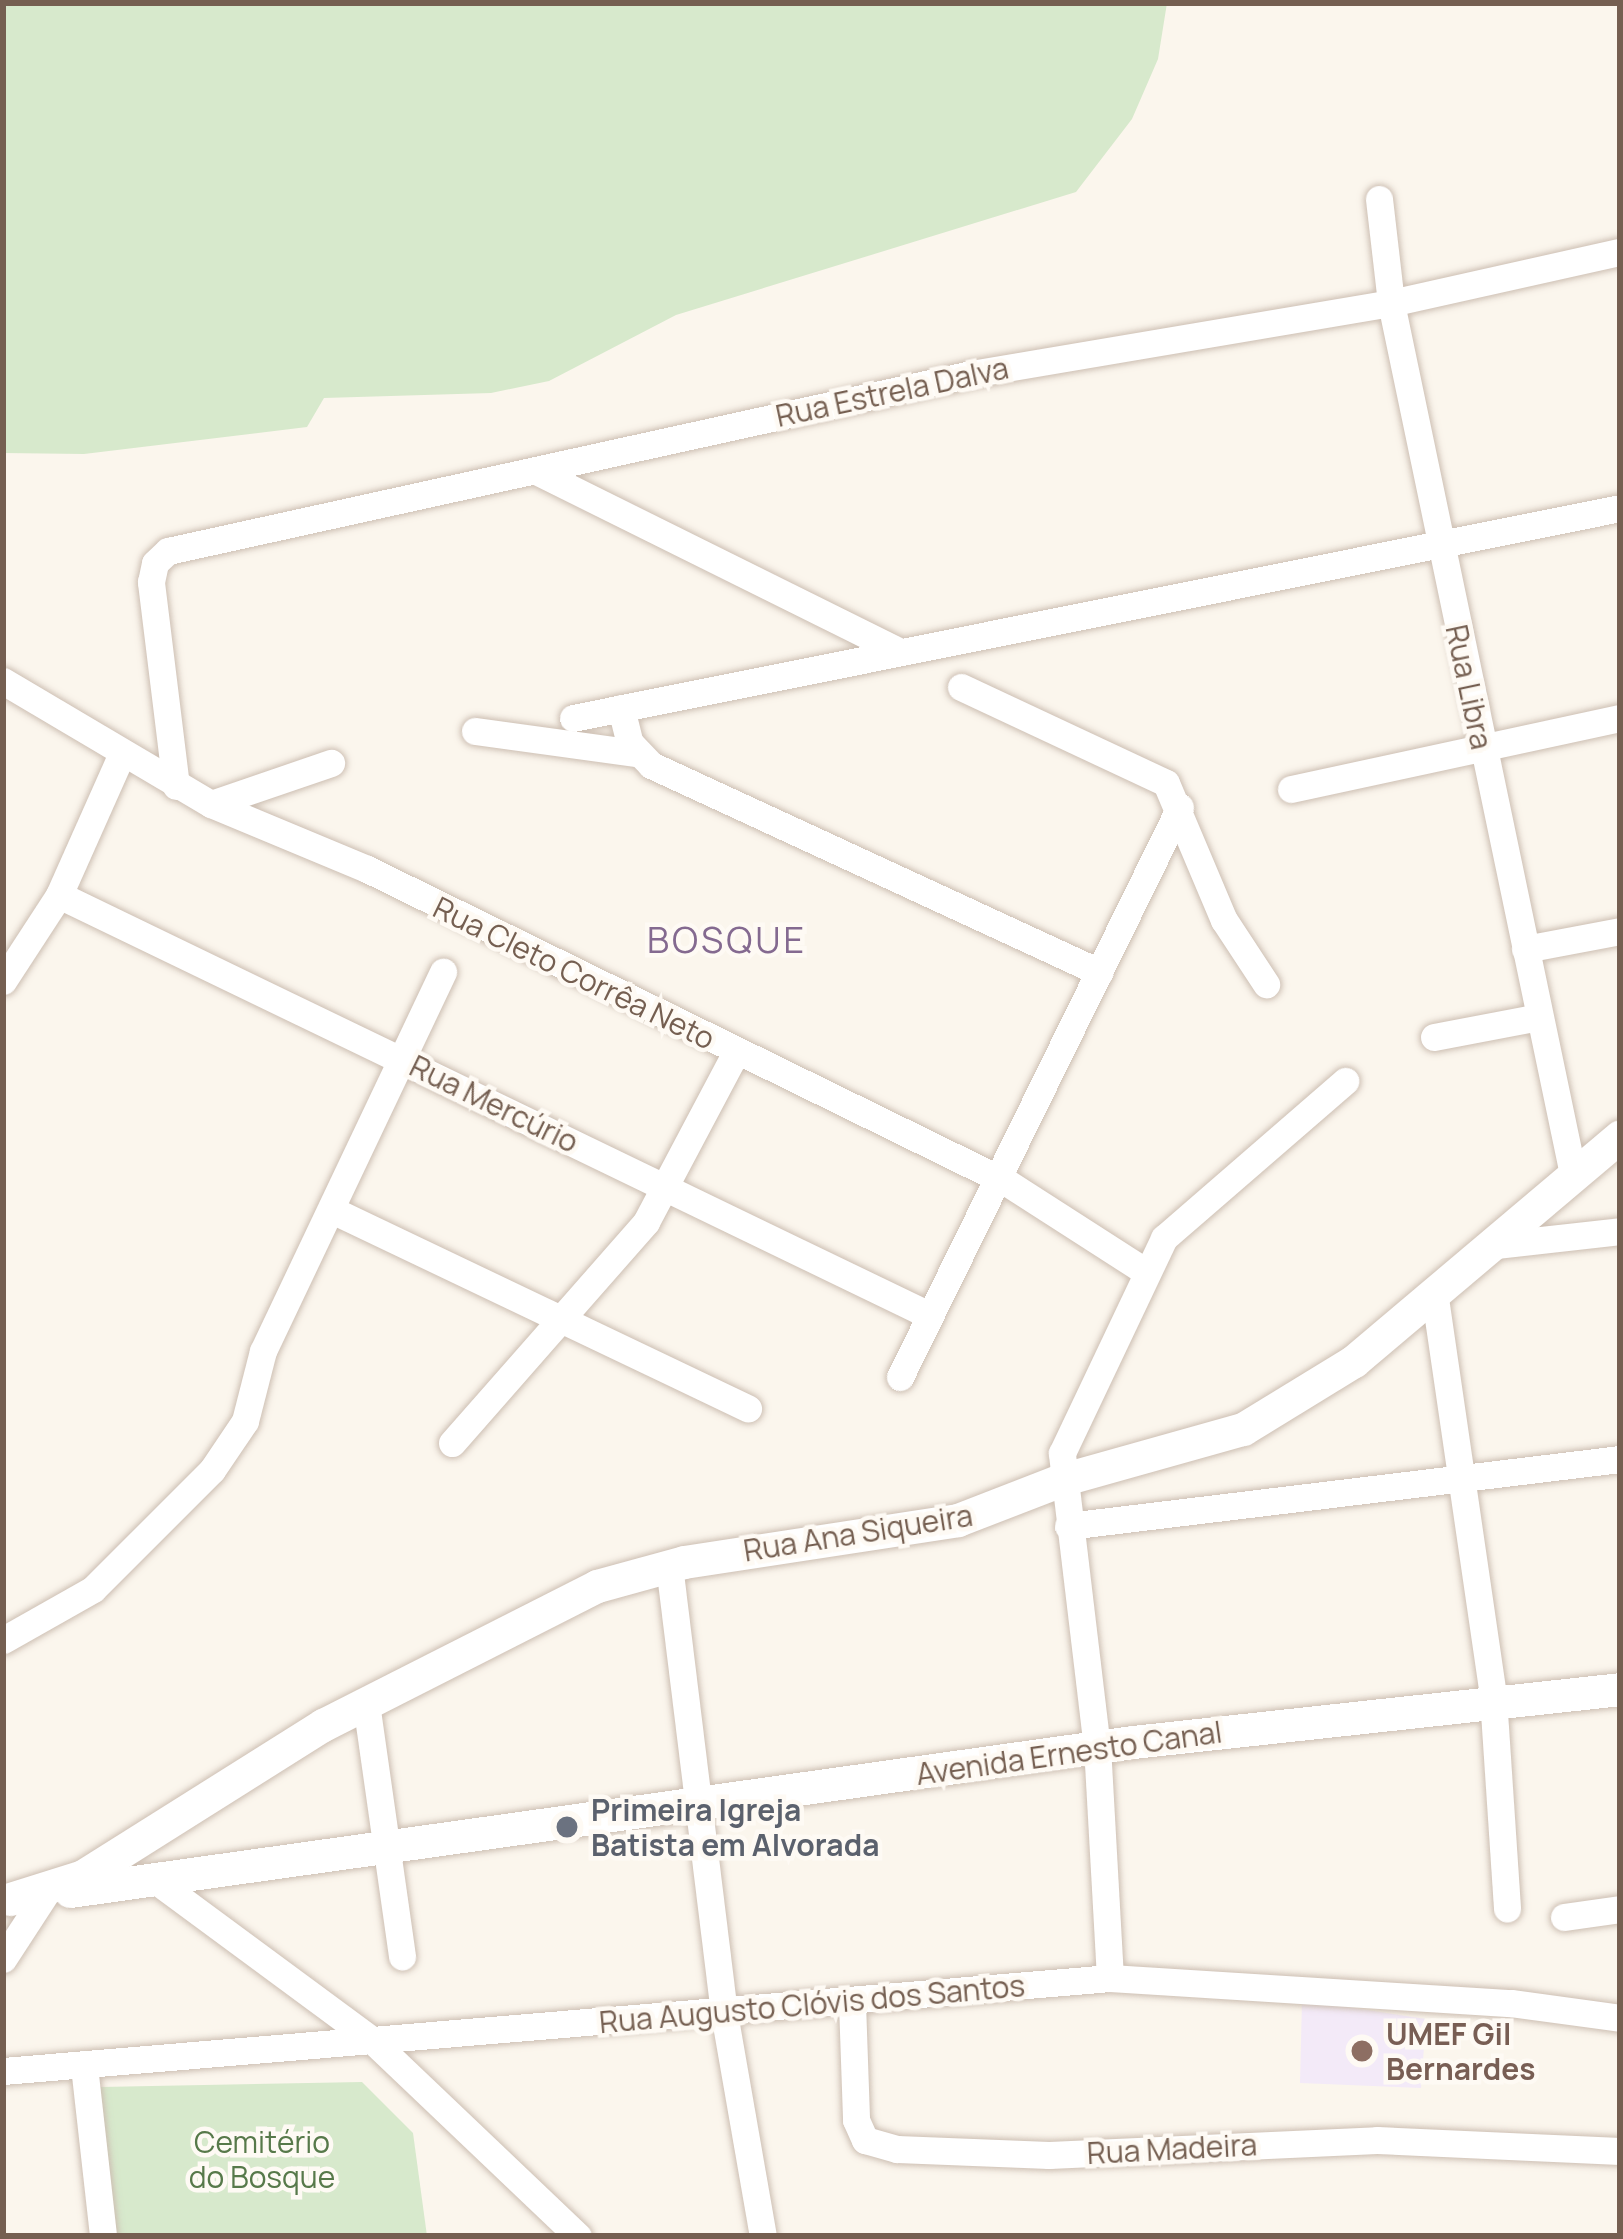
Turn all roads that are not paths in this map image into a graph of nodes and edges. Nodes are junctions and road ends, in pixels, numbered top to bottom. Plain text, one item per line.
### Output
1 (1379, 199) dead end
2 (1620, 252) edge
3 (1390, 302) junction
4 (536, 471) junction
5 (1620, 508) edge
6 (1438, 542) junction
7 (896, 650) junction
8 (3, 681) edge
9 (961, 687) dead end
10 (621, 708) junction
11 (573, 718) dead end
12 (1620, 718) edge
13 (475, 731) dead end
14 (1482, 748) junction
15 (636, 753) junction
16 (121, 757) junction
17 (331, 763) dead end
18 (176, 786) junction
19 (1291, 789) dead end
20 (211, 805) junction
21 (1180, 807) junction
22 (58, 895) junction
23 (1620, 931) edge
24 (1525, 949) junction
25 (443, 972) dead end
26 (1099, 972) junction
27 (3, 981) edge
28 (1266, 984) dead end
29 (1540, 1017) junction
30 (1434, 1037) dead end
31 (736, 1052) junction
32 (402, 1058) junction
33 (1345, 1081) dead end
34 (1620, 1136) edge
35 (1573, 1174) junction
36 (996, 1177) junction
37 (667, 1190) junction
38 (332, 1210) junction
39 (1620, 1232) edge
40 (1487, 1246) junction
41 (1143, 1270) junction
42 (1434, 1292) junction
43 (929, 1315) junction
44 (562, 1321) junction
45 (900, 1377) dead end
46 (748, 1408) dead end
47 (452, 1443) dead end
48 (1620, 1459) edge
49 (1462, 1476) junction
50 (1061, 1480) junction
51 (1068, 1526) junction
52 (670, 1565) junction
53 (3, 1640) edge
54 (1620, 1689) edge
55 (1493, 1697) junction
56 (366, 1702) junction
57 (1096, 1748) junction
58 (703, 1808) junction
59 (387, 1849) junction
60 (161, 1853) junction
61 (47, 1892) junction
62 (7, 1899) edge
63 (1507, 1909) dead end
64 (1620, 1909) edge
65 (1564, 1917) dead end
66 (402, 1956) dead end
67 (3, 1959) edge
68 (1110, 1978) junction
69 (852, 2003) junction
70 (724, 2013) junction
71 (1620, 2018) edge
72 (373, 2041) junction
73 (84, 2066) junction
74 (3, 2071) edge
75 (1620, 2151) edge
76 (104, 2236) edge
77 (578, 2236) edge
78 (763, 2236) edge

1 - 3 street, Rua Libra
2 - 3 street, Rua Estrela Dalva
3 - 4 street, Rua Estrela Dalva
3 - 6 street, Rua Libra
4 - 7 street
4 - 18 street, Rua Estrela Dalva
5 - 6 street
6 - 7 street
6 - 14 street, Rua Libra
7 - 10 street
8 - 16 street, Rua Cleto Corrêa Neto
9 - 21 street
10 - 11 street
10 - 15 street
12 - 14 street
13 - 15 street
14 - 19 street
14 - 24 street, Rua Libra
15 - 26 street
16 - 18 street, Rua Cleto Corrêa Neto
16 - 22 street
17 - 20 street
18 - 20 street, Rua Cleto Corrêa Neto
20 - 31 street, Rua Cleto Corrêa Neto
21 - 26 street
21 - 28 street
22 - 27 street
22 - 32 street, Rua Mercúrio
23 - 24 street
24 - 29 street, Rua Libra
25 - 32 street
26 - 36 street
29 - 30 street
29 - 35 street, Rua Libra
31 - 36 street, Rua Cleto Corrêa Neto
31 - 37 street
32 - 37 street, Rua Mercúrio
32 - 38 street
33 - 41 street
34 - 35 street, Rua Ana Siqueira
35 - 40 street, Rua Ana Siqueira
36 - 41 street, Rua Cleto Corrêa Neto
36 - 43 street
37 - 43 street, Rua Mercúrio
37 - 44 street
38 - 44 street
38 - 53 street
39 - 40 street
40 - 42 street, Rua Ana Siqueira
41 - 50 street
42 - 49 street
42 - 50 street, Rua Ana Siqueira
43 - 45 street
44 - 46 street
44 - 47 street
48 - 49 street
49 - 51 street
49 - 55 street
50 - 51 street
50 - 52 street, Rua Ana Siqueira
51 - 57 street
52 - 56 street, Rua Ana Siqueira
52 - 58 street
54 - 55 street, Avenida Ernesto Canal
55 - 57 street, Avenida Ernesto Canal
55 - 63 street
56 - 59 street
56 - 60 street, Rua Ana Siqueira
57 - 58 street, Avenida Ernesto Canal
57 - 68 street
58 - 59 street, Avenida Ernesto Canal
58 - 70 street
59 - 60 street, Avenida Ernesto Canal
59 - 66 street
60 - 61 street, Avenida Ernesto Canal
60 - 72 street
61 - 62 street, Avenida Ernesto Canal
61 - 67 street
64 - 65 street
68 - 69 street, Rua Augusto Clóvis dos Santos
68 - 71 street, Rua Augusto Clóvis dos Santos
69 - 70 street, Rua Augusto Clóvis dos Santos
69 - 75 street, Rua Madeira
70 - 72 street, Rua Augusto Clóvis dos Santos
70 - 78 street
72 - 73 street, Rua Augusto Clóvis dos Santos
72 - 77 street
73 - 74 street, Rua Augusto Clóvis dos Santos
73 - 76 street

